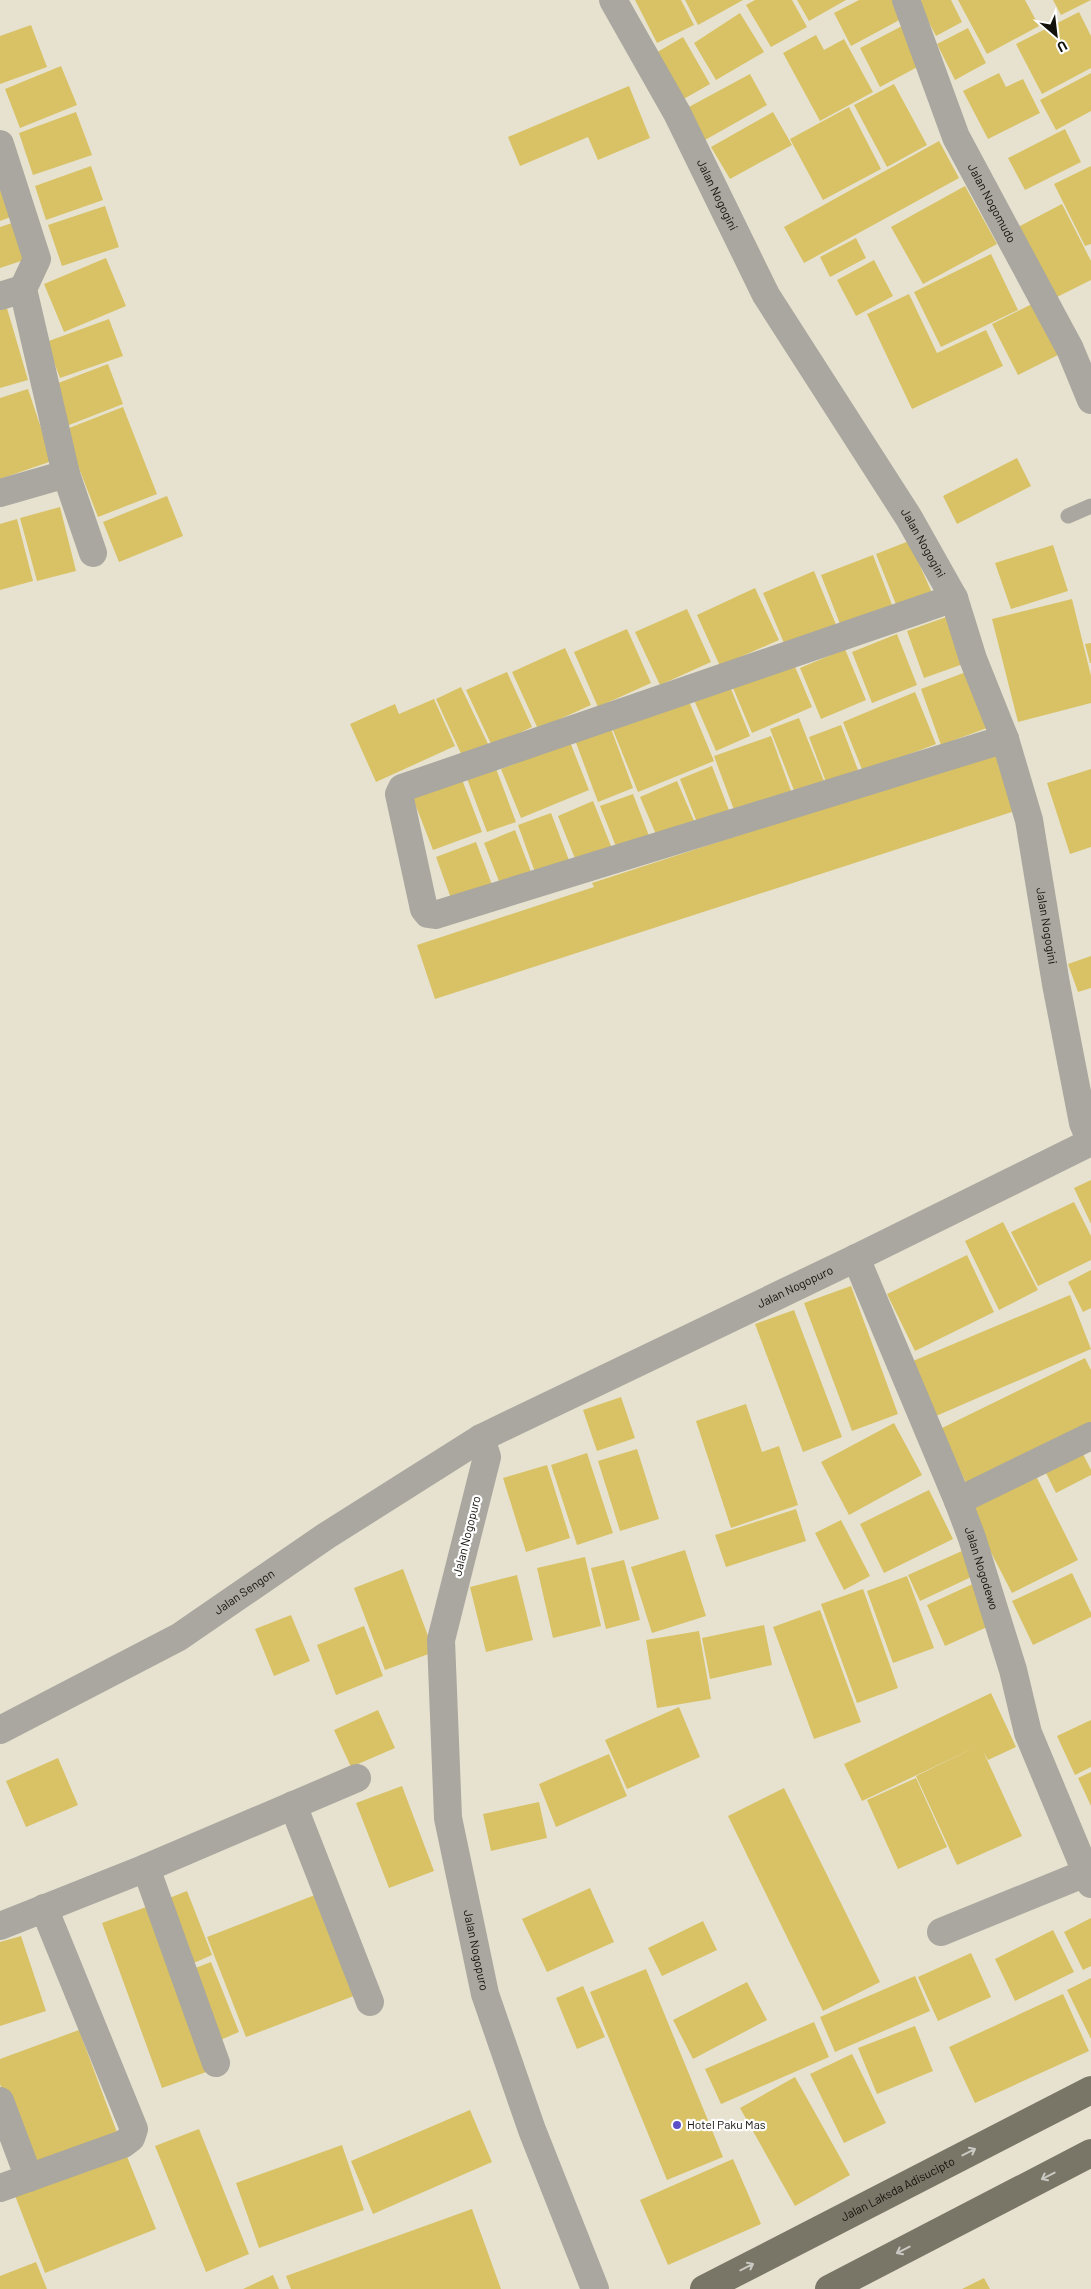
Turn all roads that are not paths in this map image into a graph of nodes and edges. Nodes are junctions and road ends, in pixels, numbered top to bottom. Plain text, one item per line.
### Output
1 (613, 0) edge
2 (906, 0) edge
3 (2, 159) edge
4 (11, 293) edge
5 (1080, 344) edge
6 (1091, 400) edge
7 (66, 474) junction
8 (0, 493) edge
9 (1091, 506) edge
10 (1068, 516) dead end
11 (93, 553) dead end
12 (954, 598) junction
13 (1005, 739) junction
14 (1091, 1142) edge
15 (856, 1258) junction
16 (1091, 1436) edge
17 (481, 1438) junction
18 (958, 1500) junction
19 (0, 1730) edge
20 (357, 1778) dead end
21 (293, 1805) junction
22 (146, 1868) junction
23 (1089, 1876) edge
24 (44, 1908) junction
25 (0, 1926) edge
26 (941, 1932) dead end
27 (370, 2002) dead end
28 (216, 2063) dead end
29 (1091, 2090) edge
30 (0, 2102) edge
31 (1091, 2153) edge
32 (29, 2178) junction
33 (0, 2188) edge
34 (595, 2289) edge
35 (704, 2289) edge
36 (828, 2289) edge

1 - 12 street, Jalan Nogogini
2 - 5 street, Jalan Nogomudo
3 - 4 street
4 - 7 street
5 - 6 street, Jalan Nogomudo
7 - 8 street
7 - 11 street
9 - 10 lane
12 - 13 street, Jalan Nogogini
12 - 13 street
13 - 14 street, Jalan Nogogini
14 - 15 street, Jalan Nogopuro
15 - 17 street, Jalan Nogopuro
15 - 18 street, Jalan Nogodewo
16 - 18 street
17 - 19 street, Jalan Sengon
17 - 34 street, Jalan Nogopuro
18 - 23 street, Jalan Nogodewo
20 - 21 street
21 - 22 street
21 - 27 street
22 - 24 street
22 - 28 street
23 - 26 street
24 - 25 street
24 - 32 street
35 -> 29 main road, Jalan Laksda Adisucipto
30 - 32 street
31 -> 36 main road
32 - 33 street

